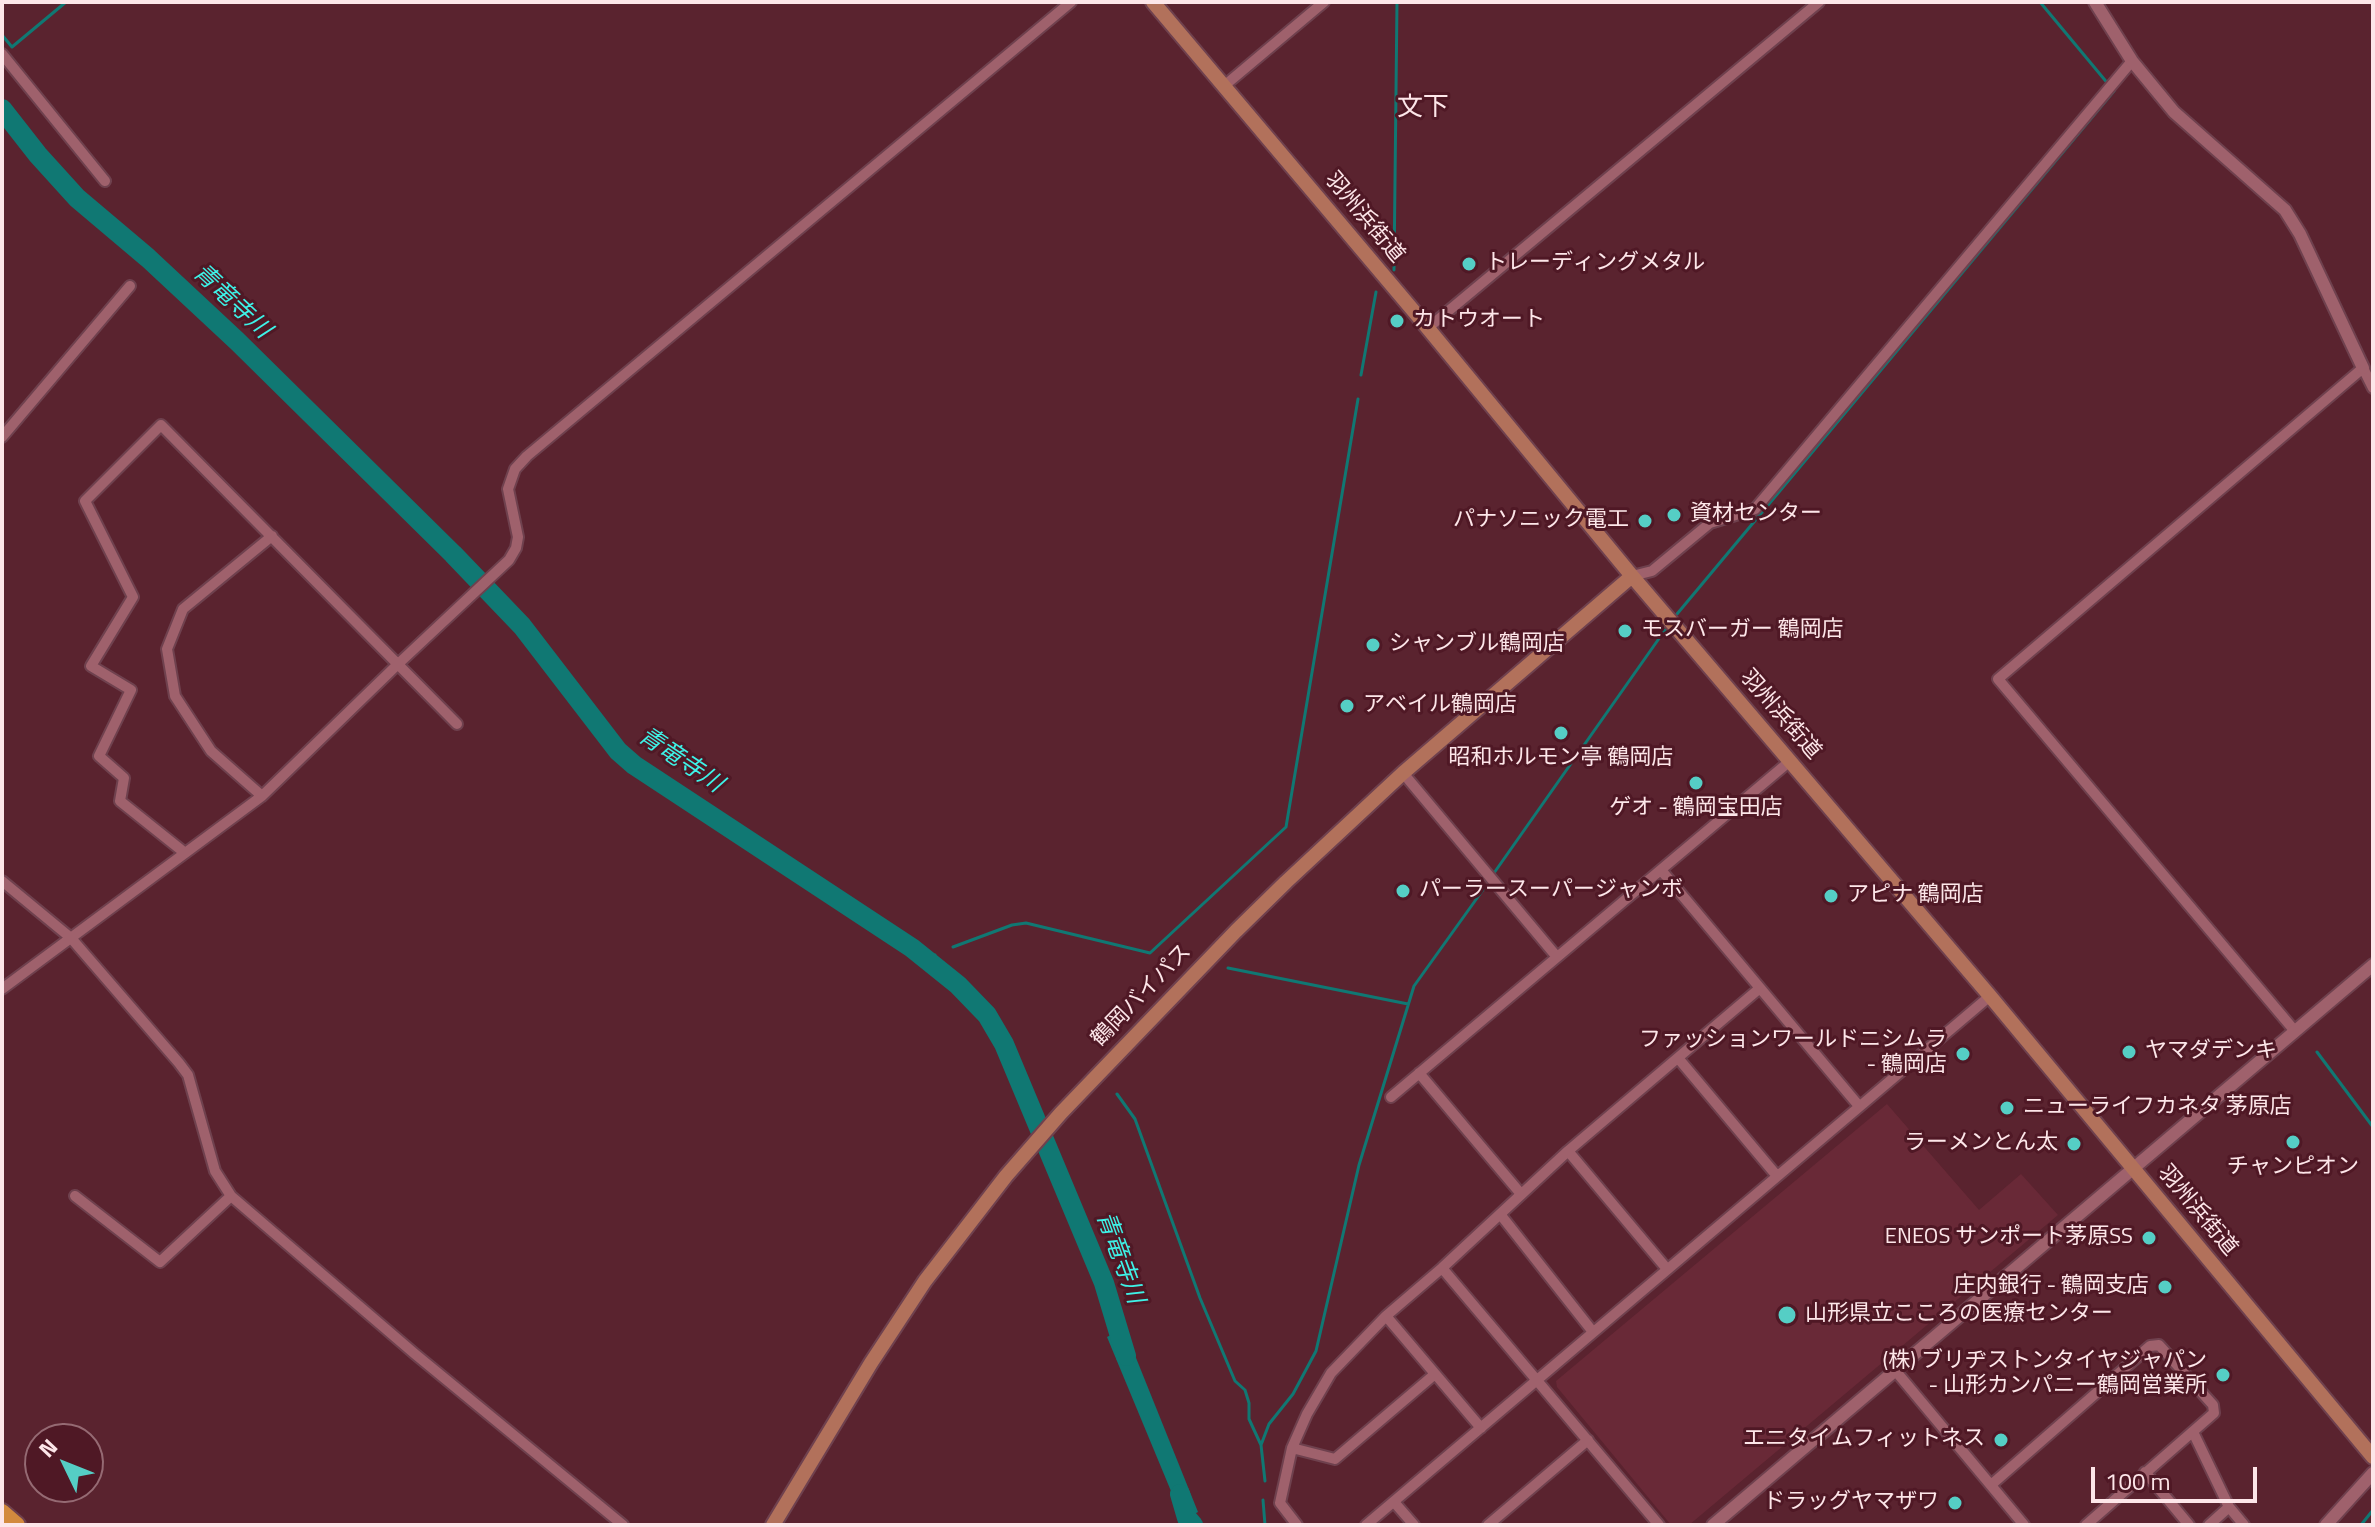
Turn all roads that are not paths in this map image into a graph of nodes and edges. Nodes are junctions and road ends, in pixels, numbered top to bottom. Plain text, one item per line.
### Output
1 (1071, 2) edge
2 (1153, 2) edge
3 (1324, 2) edge
4 (1819, 2) edge
5 (2095, 2) edge
6 (2, 54) edge
7 (2132, 61) junction
8 (1224, 86) junction
9 (105, 181) dead end
10 (130, 286) dead end
11 (1428, 328) junction
12 (2363, 368) junction
13 (2373, 388) edge
14 (2, 437) edge
15 (272, 536) junction
16 (1632, 576) junction
17 (397, 665) junction
18 (457, 724) dead end
19 (1790, 761) junction
20 (1403, 773) junction
21 (262, 796) junction
22 (185, 853) junction
23 (1661, 870) junction
24 (2, 881) edge
25 (71, 938) junction
26 (1557, 957) junction
27 (2373, 965) edge
28 (1760, 988) junction
29 (2, 989) edge
30 (1990, 996) junction
31 (2294, 1030) junction
32 (1678, 1058) junction
33 (1419, 1073) junction
34 (1391, 1097) dead end
35 (1859, 1106) junction
36 (1568, 1151) junction
37 (2132, 1167) junction
38 (1777, 1176) junction
39 (1521, 1194) junction
40 (75, 1196) dead end
41 (231, 1196) junction
42 (1500, 1214) junction
43 (1442, 1268) junction
44 (1667, 1269) junction
45 (1386, 1316) junction
46 (1593, 1332) junction
47 (1894, 1369) junction
48 (1435, 1374) junction
49 (1537, 1380) junction
50 (1481, 1428) junction
51 (2193, 1432) junction
52 (1588, 1440) junction
53 (1292, 1448) junction
54 (2373, 1457) edge
55 (2145, 1472) junction
56 (2373, 1473) edge
57 (1991, 1485) junction
58 (1394, 1502) junction
59 (2229, 1507) junction
60 (2, 1512) edge
61 (17, 1525) edge
62 (623, 1525) edge
63 (773, 1525) edge
64 (1297, 1525) edge
65 (1366, 1525) edge
66 (1414, 1525) edge
67 (1488, 1525) edge
68 (1659, 1525) edge
69 (1713, 1525) edge
70 (2024, 1525) edge
71 (2086, 1525) edge
72 (2189, 1525) edge
73 (2209, 1525) edge
74 (2244, 1525) edge
75 (2326, 1525) edge

1 - 17 street
2 - 8 main road, 羽州浜街道
3 - 8 street
4 - 11 street
5 - 7 street
6 - 9 street
7 - 12 street
7 - 16 street
8 - 11 main road, 羽州浜街道
10 - 14 street
11 - 16 main road, 羽州浜街道
12 - 13 street
12 - 31 street
15 - 17 street
15 - 21 street
15 - 22 street
16 - 19 main road, 羽州浜街道
16 - 20 main road, 鶴岡バイパス
17 - 18 street
17 - 21 street
19 - 23 street
19 - 30 main road, 羽州浜街道
20 - 26 street
20 - 63 main road, 鶴岡バイパス
21 - 22 street
22 - 25 street
23 - 26 street
23 - 28 street
24 - 25 street
25 - 29 street
25 - 41 street
26 - 33 street
27 - 31 street
28 - 32 street
28 - 35 street
30 - 35 street
30 - 37 main road, 羽州浜街道
31 - 37 street
32 - 36 street
32 - 38 street
33 - 34 street
33 - 39 street
35 - 38 street
36 - 39 street
36 - 44 street
37 - 47 street
37 - 54 main road, 羽州浜街道
38 - 44 street
39 - 42 street
40 - 41 street
41 - 62 street
42 - 43 street
42 - 46 street
43 - 45 street
43 - 49 street
44 - 46 street
45 - 48 street
45 - 53 street
46 - 49 street
47 - 57 street
47 - 69 street
48 - 50 street
48 - 53 street
49 - 50 street
49 - 52 street
50 - 58 street
51 - 55 street
51 - 57 street
51 - 59 street
52 - 67 street
52 - 68 street
53 - 64 street
55 - 71 street
55 - 72 street
56 - 75 street
57 - 70 street
58 - 65 street
58 - 66 street
59 - 73 street
59 - 74 street
60 - 61 highway

